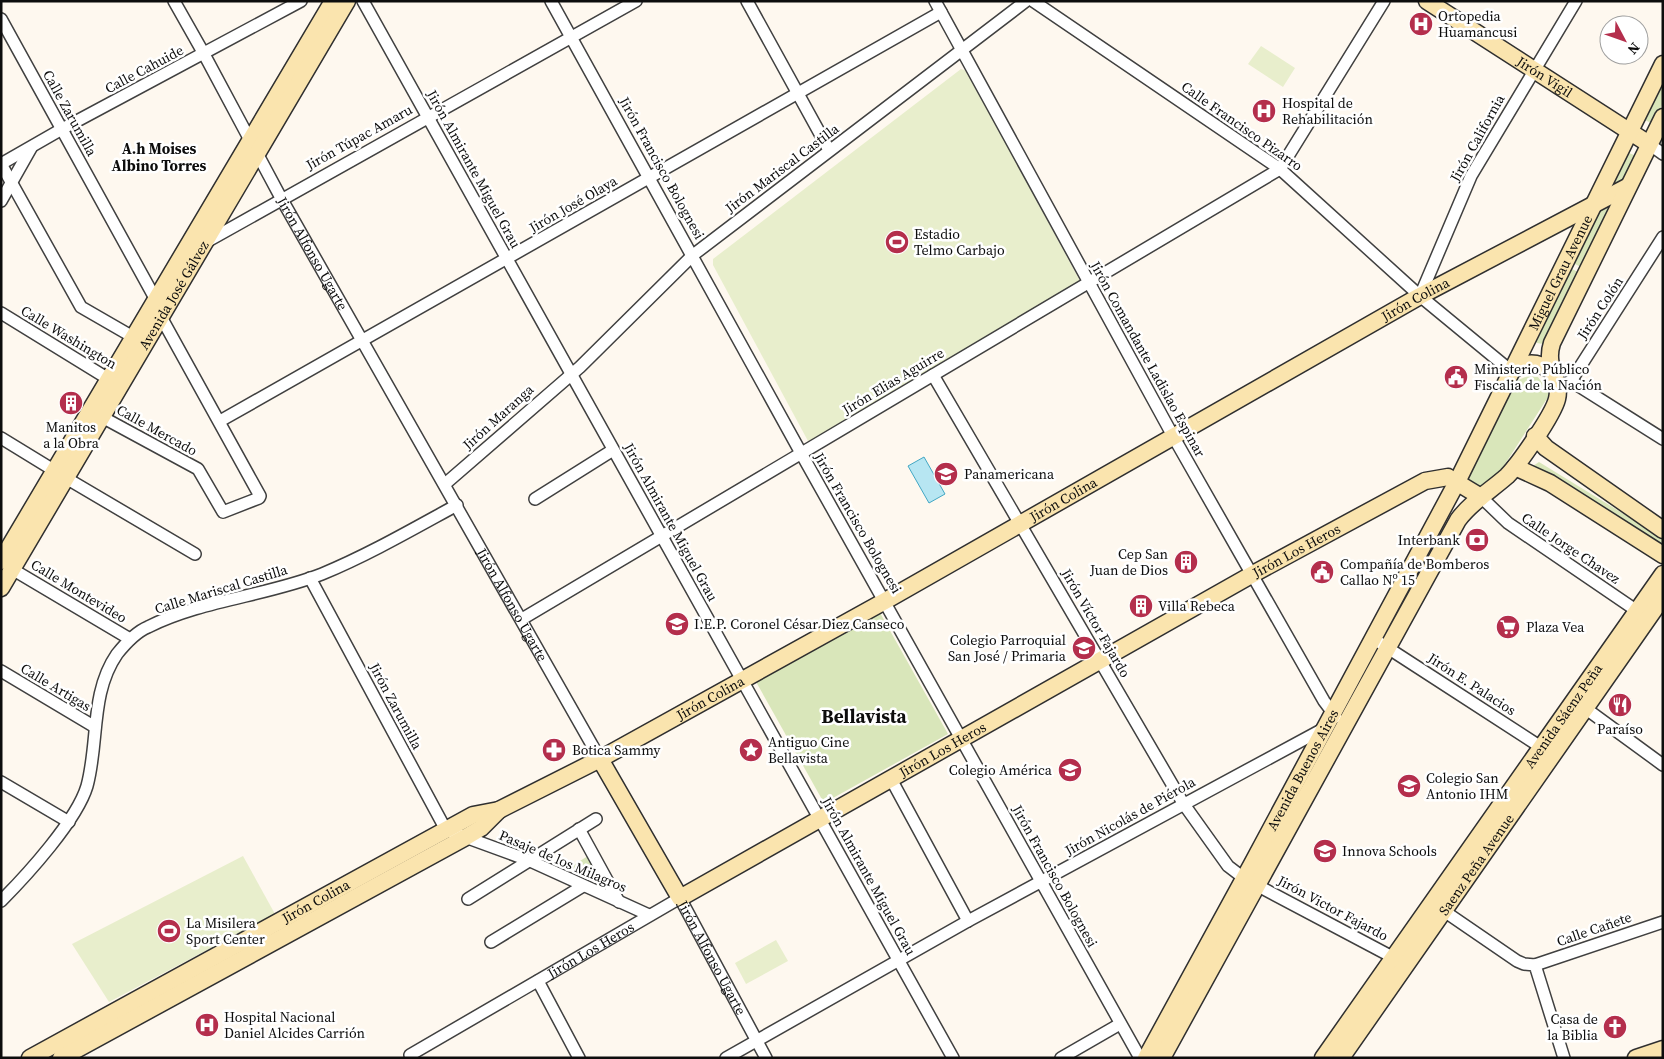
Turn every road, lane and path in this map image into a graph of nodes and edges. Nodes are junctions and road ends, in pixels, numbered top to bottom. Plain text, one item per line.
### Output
1 (174, 1) edge
2 (301, 1) edge
3 (333, 1) edge
4 (347, 1) edge
5 (363, 1) edge
6 (551, 1) edge
7 (636, 1) edge
8 (747, 1) edge
9 (935, 1) edge
10 (1026, 1) edge
11 (1033, 1) edge
12 (1384, 1) edge
13 (1427, 1) edge
14 (1576, 1) edge
15 (941, 12) junction
16 (1, 19) edge
17 (571, 37) junction
18 (963, 51) junction
19 (204, 54) junction
20 (1663, 64) edge
21 (1533, 71) junction
22 (798, 93) junction
23 (427, 116) junction
24 (1663, 117) edge
25 (62, 129) junction
26 (1628, 132) junction
27 (1649, 144) junction
28 (253, 147) junction
29 (31, 148) junction
30 (830, 150) junction
31 (1663, 154) edge
32 (1, 164) edge
33 (1280, 169) junction
34 (649, 178) junction
35 (11, 184) junction
36 (1627, 187) junction
37 (281, 198) junction
38 (1, 201) edge
39 (1593, 203) junction
40 (1554, 225) junction
41 (1663, 237) edge
42 (204, 243) junction
43 (1572, 244) junction
44 (693, 256) junction
45 (507, 258) junction
46 (1560, 268) junction
47 (1584, 276) junction
48 (1088, 282) junction
49 (1420, 296) junction
50 (156, 300) junction
51 (1, 313) edge
52 (161, 317) junction
53 (133, 337) junction
54 (363, 340) junction
55 (1511, 371) junction
56 (1552, 371) junction
57 (570, 373) junction
58 (933, 375) junction
59 (115, 382) junction
60 (1565, 385) junction
61 (102, 417) junction
62 (220, 421) junction
63 (1173, 436) junction
64 (1535, 436) junction
65 (1, 438) edge
66 (1663, 438) edge
67 (613, 450) junction
68 (801, 453) junction
69 (1514, 467) junction
70 (60, 474) junction
71 (1457, 482) junction
72 (445, 484) junction
73 (1481, 497) junction
74 (536, 499) dead end
75 (457, 505) junction
76 (1020, 523) junction
77 (1663, 530) edge
78 (661, 536) junction
79 (195, 554) dead end
80 (1663, 555) edge
81 (7, 565) edge
82 (1253, 574) junction
83 (1663, 574) edge
84 (310, 578) junction
85 (1, 588) edge
86 (1663, 597) edge
87 (885, 601) junction
88 (1642, 615) junction
89 (522, 619) junction
90 (130, 639) junction
91 (1381, 643) junction
92 (1101, 661) junction
93 (1, 672) edge
94 (743, 680) junction
95 (1585, 708) junction
96 (1336, 725) junction
97 (95, 728) junction
98 (962, 739) junction
99 (1547, 751) junction
100 (600, 759) junction
101 (1663, 765) edge
102 (891, 779) junction
103 (1, 782) edge
104 (1183, 803) junction
105 (499, 810) junction
106 (821, 818) junction
107 (596, 819) dead end
108 (68, 822) junction
109 (579, 829) junction
110 (446, 830) junction
111 (466, 836) junction
112 (528, 860) junction
113 (386, 872) junction
114 (1041, 882) junction
115 (1251, 882) junction
116 (584, 886) junction
117 (3, 897) edge
118 (680, 898) junction
119 (468, 899) dead end
120 (619, 902) junction
121 (1444, 911) junction
122 (649, 915) junction
123 (968, 921) junction
124 (1663, 922) edge
125 (491, 942) dead end
126 (898, 960) junction
127 (1400, 961) junction
128 (1535, 965) junction
129 (538, 981) junction
130 (1120, 1024) junction
131 (105, 1025) junction
132 (756, 1040) junction
133 (1663, 1049) edge
134 (41, 1055) edge
135 (410, 1055) dead end
136 (61, 1058) edge
137 (580, 1058) edge
138 (726, 1058) edge
139 (766, 1058) edge
140 (953, 1058) edge
141 (1061, 1058) edge
142 (1140, 1058) edge
143 (1146, 1058) edge
144 (1162, 1058) edge
145 (1323, 1058) edge
146 (1341, 1058) edge
147 (1564, 1058) edge
148 (1636, 1058) edge

1 - 19 street, Jirón Alfonso Ugarte
2 - 19 street, Calle Cahuide
3 - 28 main road, Avenida José Gálvez
4 - 28 main road, Avenida José Gálvez
5 - 23 street, Jirón Almirante Miguel Grau
6 - 17 street, Jirón Francisco Bolognesi
7 - 17 street, Jirón Túpac Amaru
8 - 22 street
9 - 15 street, Jirón Comandante Ladislao Espinar
10 - 18 street, Jirón Mariscal Castilla
11 - 33 street, Calle Francisco Pizarro
12 - 33 street
13 - 21 main road, Jirón Vigil
14 - 21 street, Jirón California
15 - 18 street, Jirón Comandante Ladislao Espinar
15 - 22 street, Jirón José Olaya
16 - 25 street, Calle Zarumilla
17 - 23 street, Jirón Túpac Amaru
17 - 34 street, Jirón Francisco Bolognesi
18 - 30 street, Jirón Mariscal Castilla
18 - 48 street, Jirón Comandante Ladislao Espinar
19 - 25 street, Calle Cahuide
19 - 28 street, Jirón Alfonso Ugarte
20 - 26 main road, Miguel Grau Avenue
21 - 26 main road, Jirón Vigil
21 - 49 street, Jirón California
22 - 30 street
22 - 34 street, Jirón José Olaya
23 - 37 street, Jirón Túpac Amaru
23 - 45 street, Jirón Almirante Miguel Grau
24 - 27 main road, Miguel Grau Avenue
25 - 29 street, Calle Cahuide
25 - 50 street, Calle Zarumilla
26 - 27 main road, Jirón Vigil
26 - 39 main road, Miguel Grau Avenue
27 - 31 street, Jirón Vigil
27 - 36 main road, Miguel Grau Avenue
28 - 37 street, Jirón Alfonso Ugarte
28 - 42 main road, Avenida José Gálvez
28 - 50 main road, Avenida José Gálvez
29 - 32 street, Calle Cahuide
29 - 35 street
30 - 44 street, Jirón Mariscal Castilla
32 - 35 street
33 - 48 street, Jirón Elias Aguirre
33 - 49 street, Calle Francisco Pizarro
34 - 44 street, Jirón Francisco Bolognesi
34 - 45 street, Jirón José Olaya
35 - 38 street
35 - 53 street
36 - 39 main road, Jirón Colina
36 - 47 main road, Miguel Grau Avenue
37 - 42 street, Jirón Túpac Amaru
37 - 54 street, Jirón Alfonso Ugarte
39 - 40 main road, Jirón Colina
39 - 43 main road, Miguel Grau Avenue
40 - 43 main road
40 - 49 main road, Jirón Colina
41 - 60 street, Jirón Colón
42 - 52 main road, Avenida José Gálvez
43 - 46 main road, Miguel Grau Avenue
44 - 57 street, Jirón Mariscal Castilla
44 - 68 street, Jirón Francisco Bolognesi
45 - 54 street, Jirón José Olaya
45 - 57 street, Jirón Almirante Miguel Grau
46 - 47 main road
46 - 55 main road, Miguel Grau Avenue
47 - 56 main road, Miguel Grau Avenue
48 - 58 street, Jirón Elias Aguirre
48 - 63 street, Jirón Comandante Ladislao Espinar
49 - 55 street, Calle Francisco Pizarro
49 - 63 main road, Jirón Colina
50 - 53 main road, Avenida José Gálvez
51 - 59 street, Calle Washington
52 - 59 main road, Avenida José Gálvez
52 - 62 street
53 - 59 main road, Avenida José Gálvez
54 - 62 street, Jirón José Olaya
54 - 72 street, Jirón Alfonso Ugarte
55 - 56 main road
55 - 71 main road, Miguel Grau Avenue
56 - 60 main road, Miguel Grau Avenue
57 - 67 street, Jirón Almirante Miguel Grau
57 - 72 street, Jirón Maranga
58 - 68 street, Jirón Elias Aguirre
58 - 76 street, Jirón Víctor Fajardo
59 - 61 main road, Avenida José Gálvez
59 - 70 main road, Avenida José Gálvez
60 - 64 main road, Avenida Buenos Aires
60 - 66 street
61 - 62 street, Calle Mercado
61 - 70 main road, Avenida José Gálvez
63 - 76 main road, Jirón Colina
63 - 82 street, Jirón Comandante Ladislao Espinar
64 - 69 main road, Avenida Buenos Aires
64 - 77 main road
65 - 70 street
67 - 74 street
67 - 78 street, Jirón Almirante Miguel Grau
68 - 78 street, Jirón Elias Aguirre
68 - 87 street, Jirón Francisco Bolognesi
69 - 73 main road, Avenida Buenos Aires
69 - 80 main road
70 - 79 street
70 - 81 main road, Avenida José Gálvez
71 - 73 main road, Jirón Los Heros
71 - 82 main road, Jirón Los Heros
71 - 91 main road, Avenida Buenos Aires
72 - 75 street, Jirón Alfonso Ugarte
73 - 88 street, Calle Jorge Chavez
73 - 91 main road, Avenida Buenos Aires
75 - 84 street, Calle Mariscal Castilla
75 - 89 street, Jirón Alfonso Ugarte
76 - 87 main road, Jirón Colina
76 - 92 street, Jirón Víctor Fajardo
78 - 89 street, Jirón Elias Aguirre
78 - 94 street, Jirón Almirante Miguel Grau
81 - 85 main road, Avenida José Gálvez
81 - 90 street, Calle Montevideo
82 - 92 main road, Jirón Los Heros
82 - 96 street, Jirón Comandante Ladislao Espinar
83 - 88 main road, Avenida Sáenz Peña
84 - 90 street, Calle Mariscal Castilla
84 - 110 street, Jirón Zarumilla
86 - 88 main road, Saenz Peña Avenue
87 - 94 main road, Jirón Colina
87 - 98 street, Jirón Francisco Bolognesi
88 - 95 main road, Saenz Peña Avenue
88 - 99 main road, Avenida Sáenz Peña
89 - 100 street, Jirón Alfonso Ugarte
90 - 97 street, Calle Mariscal Castilla
91 - 96 main road, Avenida Buenos Aires
91 - 99 street, Jirón E. Palacios
92 - 98 main road, Jirón Los Heros
92 - 104 street, Jirón Víctor Fajardo
93 - 97 street, Calle Artigas
94 - 100 main road, Jirón Colina
94 - 106 street, Jirón Almirante Miguel Grau
95 - 99 main road, Saenz Peña Avenue
95 - 101 street
96 - 104 street, Jirón Nicolás de Piérola
96 - 115 main road, Avenida Buenos Aires
97 - 108 street, Calle Mariscal Castilla
98 - 102 main road, Jirón Los Heros
98 - 114 street, Jirón Francisco Bolognesi
99 - 121 main road, Saenz Peña Avenue
99 - 127 main road, Avenida Sáenz Peña
100 - 105 main road, Jirón Colina
100 - 118 main road, Jirón Alfonso Ugarte
102 - 106 main road, Jirón Los Heros
102 - 123 street
103 - 108 street
104 - 114 street, Jirón Nicolás de Piérola
104 - 115 street, Jirón Víctor Fajardo
105 - 110 main road, Jirón Colina
105 - 111 main road, Jirón Colina
106 - 118 main road, Jirón Los Heros
106 - 126 street, Jirón Almirante Miguel Grau
107 - 109 street
108 - 117 street, Calle Mariscal Castilla
109 - 112 street
109 - 120 street
110 - 111 street
110 - 113 main road, Jirón Colina
111 - 112 street, Pasaje de los Milagros
111 - 113 main road, Jirón Colina
112 - 116 street, Pasaje de los Milagros
112 - 119 street
113 - 131 main road, Jirón Colina
114 - 123 street, Jirón Nicolás de Piérola
114 - 130 street, Jirón Francisco Bolognesi
115 - 127 street, Jirón Victor Fajardo
115 - 143 main road, Avenida Buenos Aires
115 - 144 main road, Avenida Buenos Aires
116 - 120 street, Pasaje de los Milagros
116 - 125 street
118 - 122 street, Jirón Los Heros
118 - 132 street, Jirón Alfonso Ugarte
120 - 122 street, Pasaje de los Milagros
121 - 127 main road, Saenz Peña Avenue
121 - 128 street
122 - 129 street, Jirón Los Heros
123 - 126 street, Jirón Nicolás de Piérola
124 - 128 street, Calle Cañete
126 - 132 street, Jirón Nicolás de Piérola
126 - 140 street, Jirón Almirante Miguel Grau
127 - 145 main road, Saenz Peña Avenue
127 - 146 main road, Saenz Peña Avenue
128 - 147 street
129 - 135 street, Jirón Los Heros
129 - 137 street
130 - 141 street
130 - 142 street, Jirón Francisco Bolognesi
131 - 134 main road, Jirón Colina
131 - 136 main road, Jirón Colina
132 - 138 street, Jirón Nicolás de Piérola
132 - 139 street, Jirón Alfonso Ugarte
133 - 148 main road

